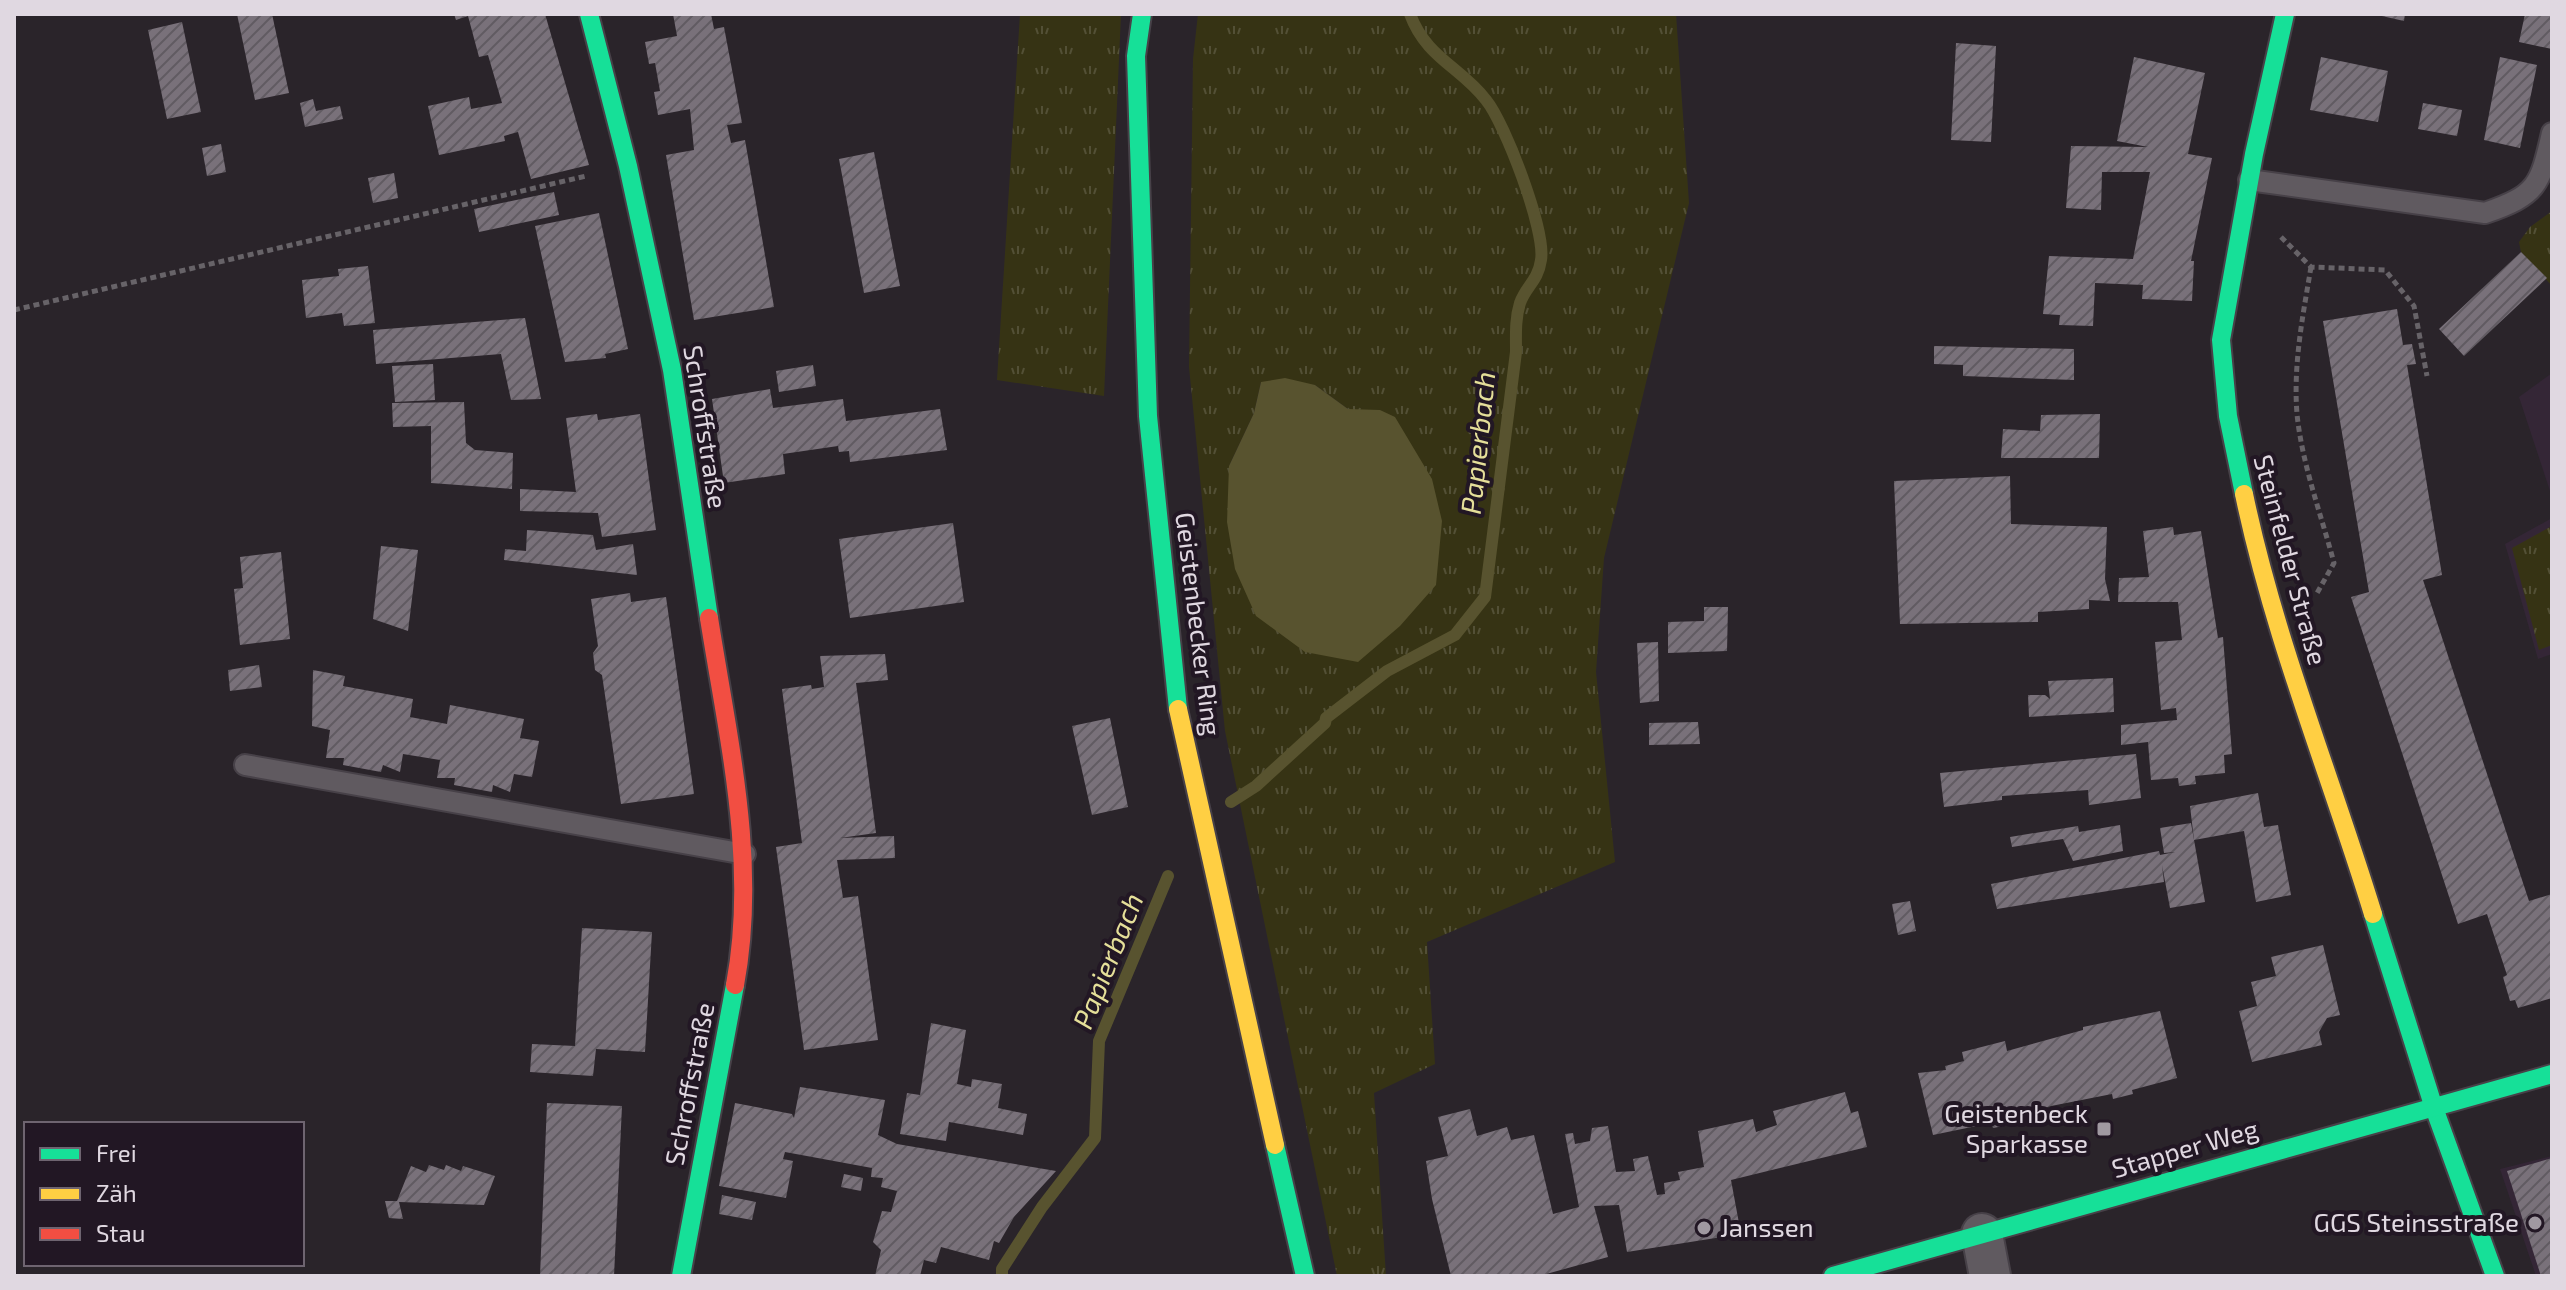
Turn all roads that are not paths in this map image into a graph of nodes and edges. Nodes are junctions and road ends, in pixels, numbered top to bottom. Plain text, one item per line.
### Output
1 (589, 14) edge
2 (1142, 14) edge
3 (2285, 14) edge
4 (2552, 133) edge
5 (2249, 180) junction
6 (245, 765) dead end
7 (745, 854) junction
8 (2552, 1074) edge
9 (2433, 1105) junction
10 (1982, 1234) junction
11 (681, 1276) edge
12 (1305, 1276) edge
13 (1833, 1276) edge
14 (1990, 1276) edge
15 (2495, 1276) edge

1 - 7 street, Schroffstraße
2 - 12 street, Geistenbecker Ring
3 - 5 street, Steinfelder Straße
4 - 5 lane
5 - 9 street, Steinfelder Straße
6 - 7 lane
7 - 11 street, Schroffstraße
8 - 9 street, Stapper Weg
9 - 10 street, Stapper Weg
9 - 15 street, Steinfelder Straße
10 - 13 street, Stapper Weg
10 - 14 street

